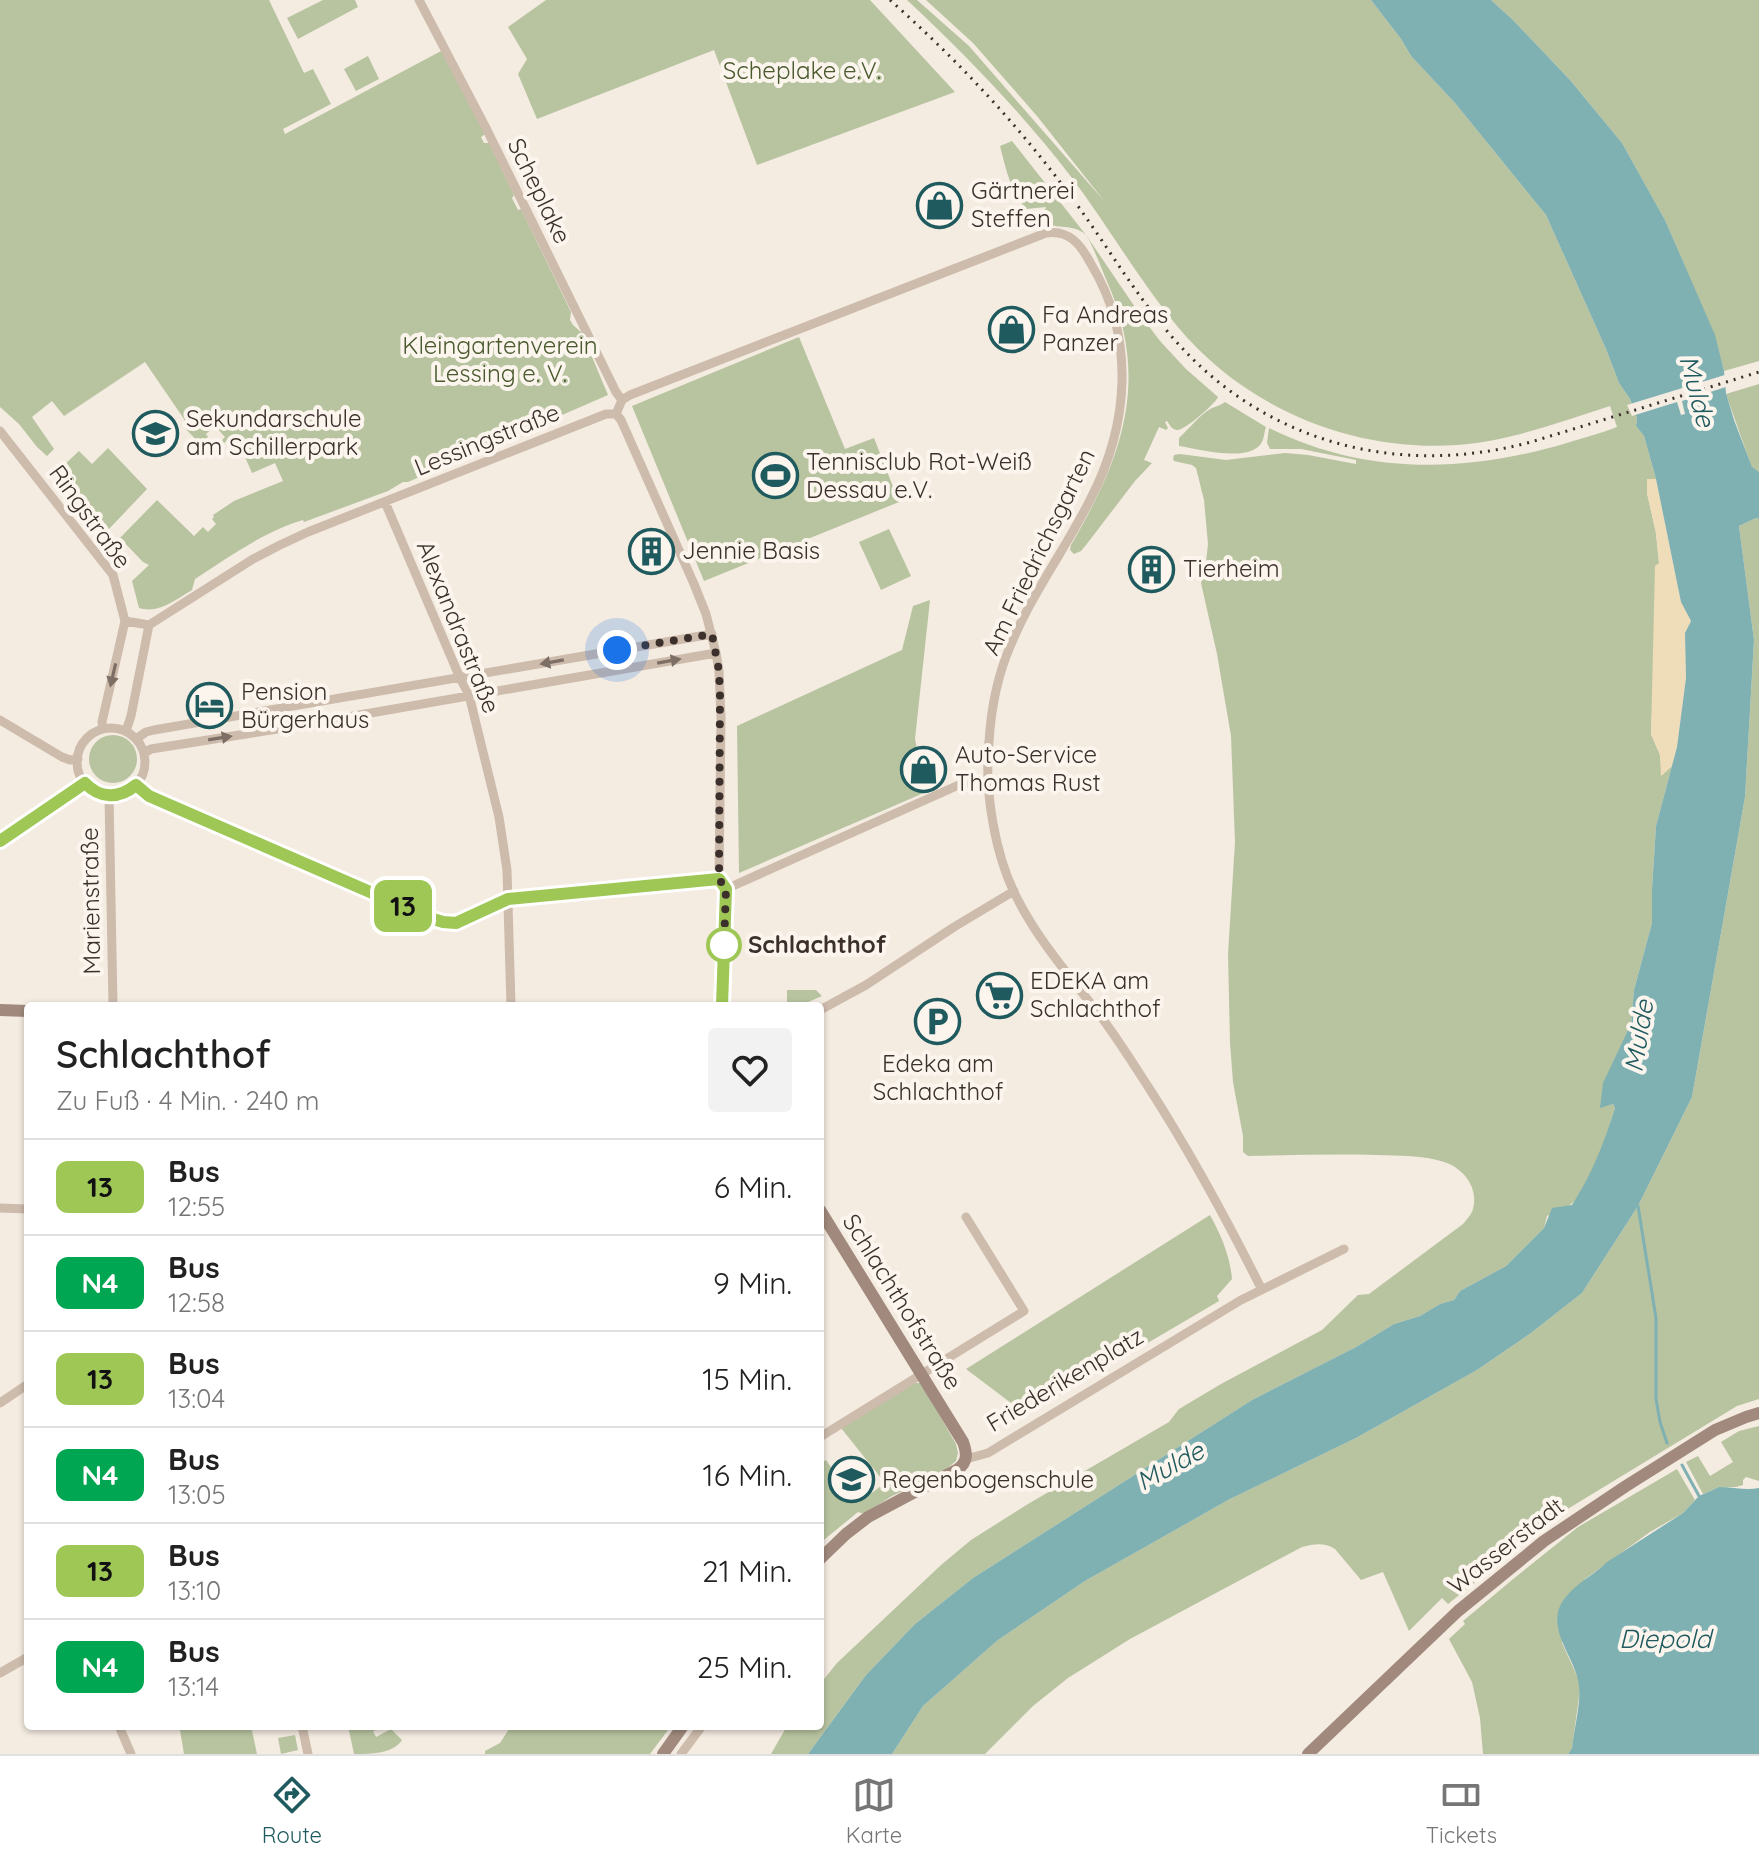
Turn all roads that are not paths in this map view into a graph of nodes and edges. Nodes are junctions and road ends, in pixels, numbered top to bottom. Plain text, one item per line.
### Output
1 (419, 0) edge
2 (622, 400) junction
3 (616, 414) junction
4 (0, 431) edge
5 (385, 502) junction
6 (125, 621) junction
7 (149, 625) junction
8 (712, 634) junction
9 (716, 653) junction
10 (460, 678) junction
11 (469, 695) junction
12 (0, 720) edge
13 (103, 729) junction
14 (126, 731) junction
15 (136, 739) junction
16 (144, 753) junction
17 (78, 759) junction
18 (988, 780) junction
19 (85, 783) junction
20 (136, 785) junction
21 (109, 796) junction
22 (0, 841) edge
23 (719, 879) junction
24 (726, 889) junction
25 (1014, 891) junction
26 (508, 899) junction
27 (113, 1002) edge
28 (511, 1002) edge
29 (722, 1002) edge
30 (824, 1008) edge
31 (0, 1010) edge
32 (24, 1011) edge
33 (0, 1208) edge
34 (24, 1209) edge
35 (824, 1216) edge
36 (966, 1217) dead end
37 (1344, 1249) dead end
38 (1261, 1288) junction
39 (921, 1373) junction
40 (24, 1387) edge
41 (0, 1403) edge
42 (1759, 1413) edge
43 (824, 1434) edge
44 (966, 1459) junction
45 (824, 1555) edge
46 (24, 1659) edge
47 (0, 1673) edge
48 (121, 1730) edge
49 (303, 1730) edge
50 (680, 1730) edge
51 (699, 1730) edge
52 (131, 1754) edge
53 (308, 1754) edge
54 (663, 1754) edge
55 (681, 1754) edge
56 (1308, 1754) edge

1 - 2 street, Scheplake
2 - 3 street
2 - 18 street, Am Friedrichsgarten
3 - 5 street, Lessingstraße
3 - 8 street
4 - 6 street, Ringstraße
5 - 7 street, Lessingstraße
5 - 10 street, Alexandrastraße
6 - 7 street
6 -> 13 street, Ringstraße
7 - 14 street
8 - 9 street
8 -> 10 street
11 -> 9 street
9 - 23 street
10 - 11 street, Alexandrastraße
10 - 15 street
16 -> 11 street
11 - 26 street, Alexandrastraße
12 - 17 street
13 - 14 street
13 - 17 street
14 - 15 street
15 - 16 street
16 - 20 street
17 - 19 street
18 - 24 street
18 - 25 street, Am Friedrichsgarten
19 - 21 street
19 - 22 street
20 - 21 street
20 - 26 street
21 - 27 street, Marienstraße
23 - 24 street
23 - 26 street
24 - 29 street
25 - 30 street
25 - 38 street, Am Friedrichsgarten
26 - 28 street, Alexandrastraße
31 - 32 main road
33 - 34 street
35 - 39 main road, Schlachthofstraße
36 - 39 street
37 - 38 street, Friederikenplatz
38 - 44 street, Friederikenplatz
39 - 43 street
39 - 44 main road, Schlachthofstraße
40 - 41 street
42 - 56 main road, Wasserstadt
44 - 45 main road, Friederikenplatz
46 - 47 street
48 - 52 street
49 - 53 street
50 - 54 main road
51 - 55 street

